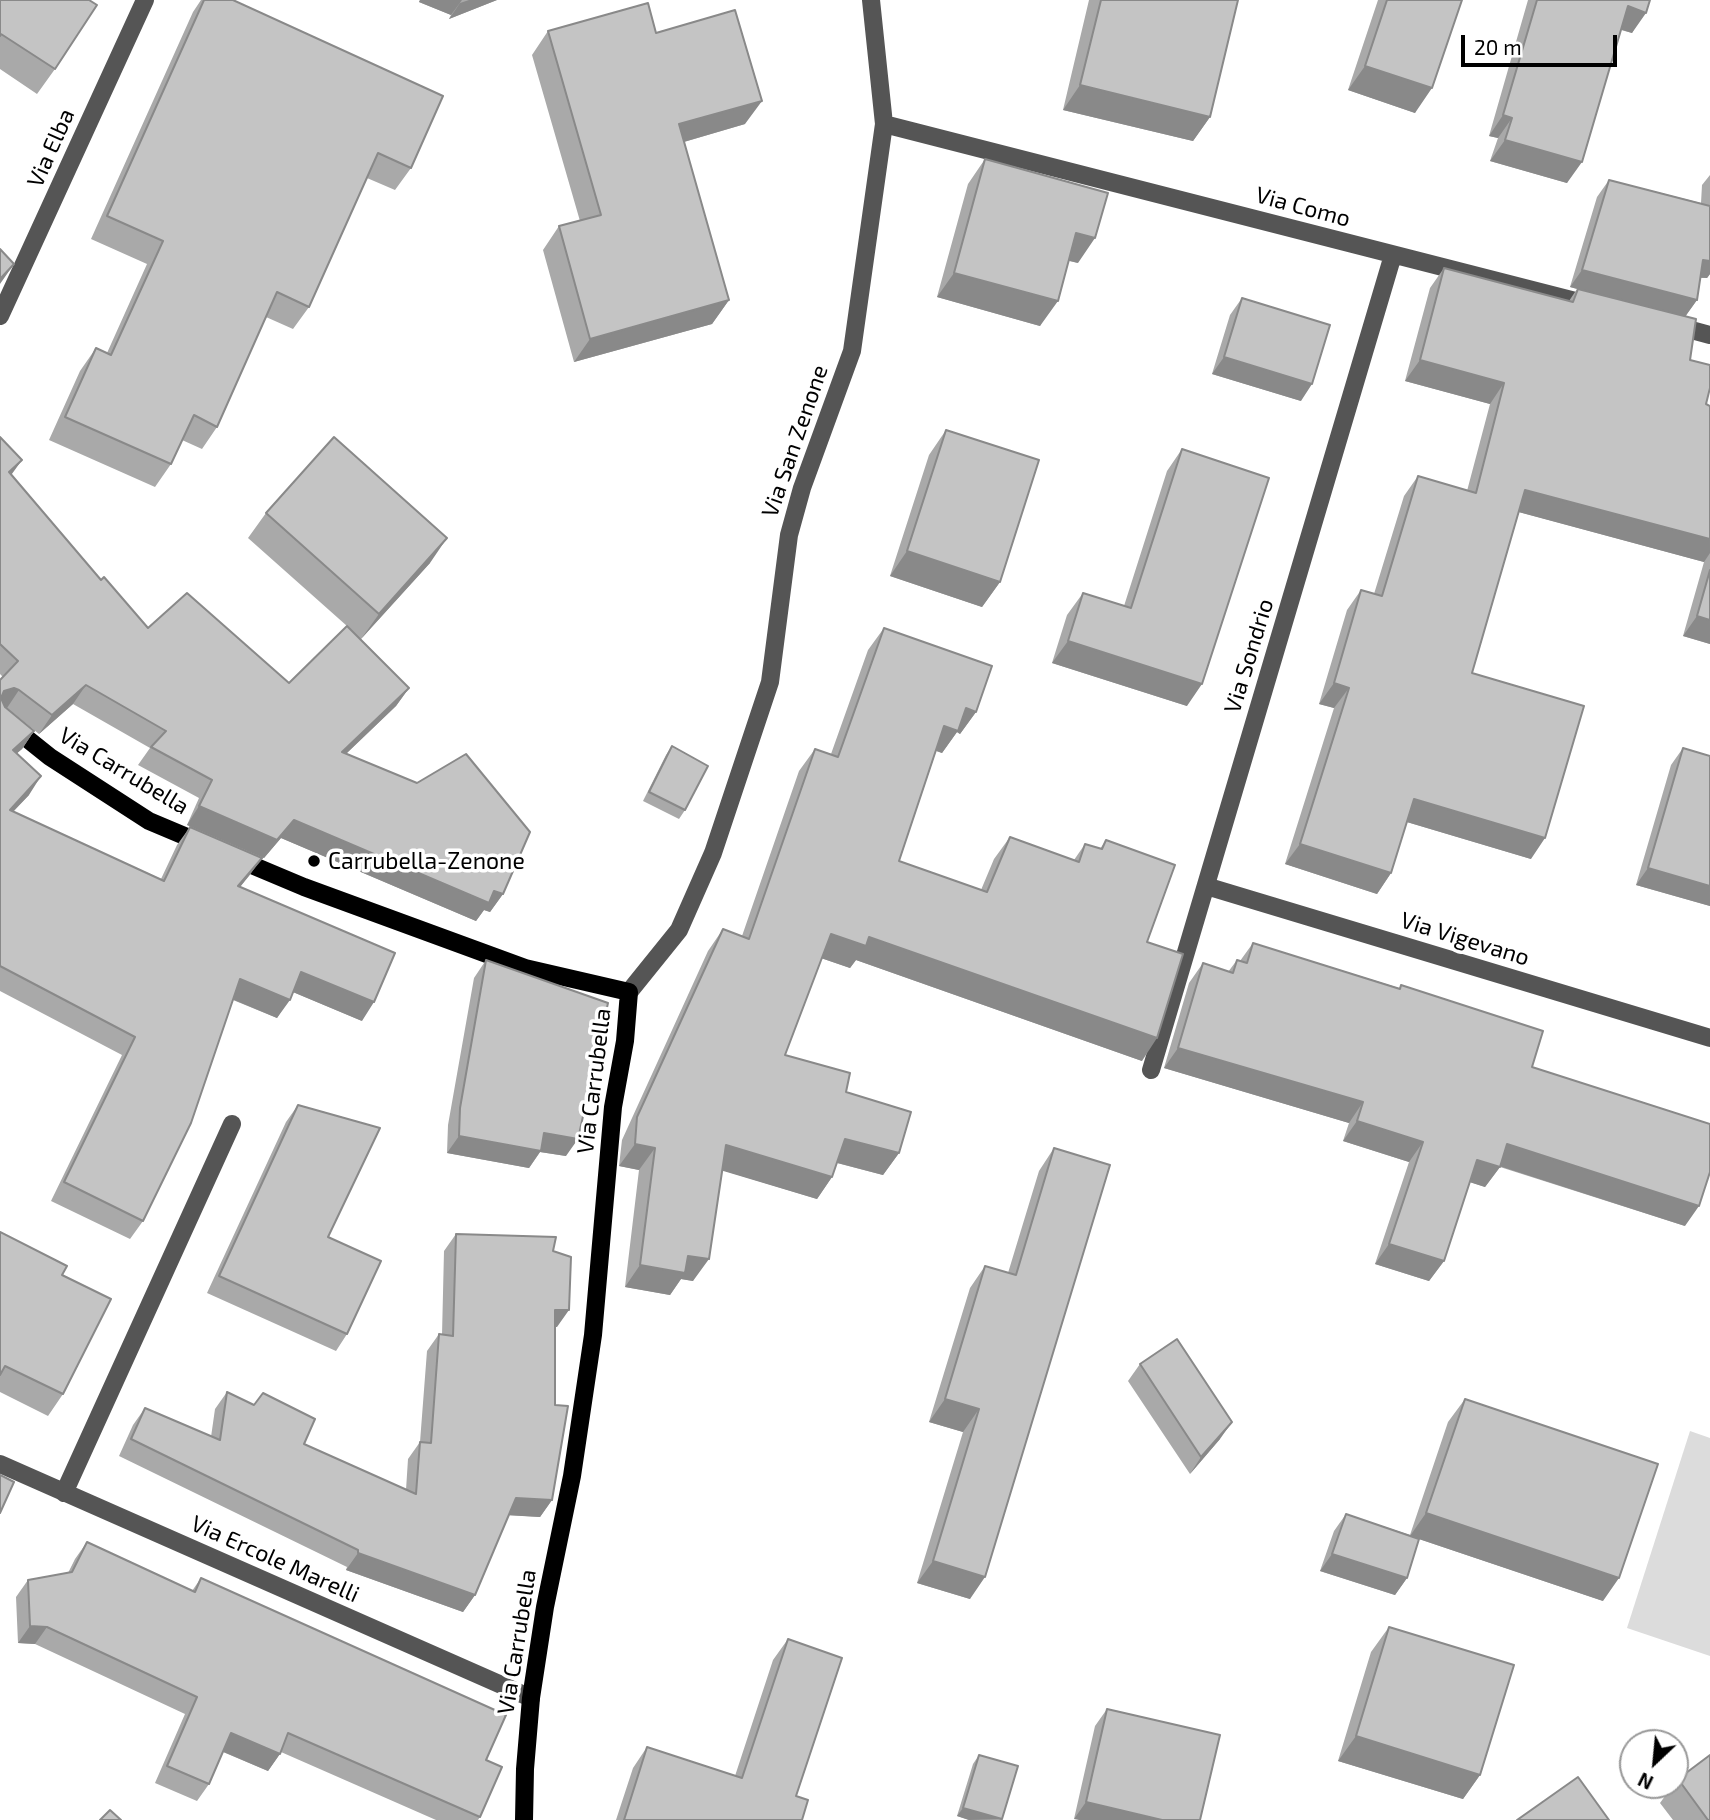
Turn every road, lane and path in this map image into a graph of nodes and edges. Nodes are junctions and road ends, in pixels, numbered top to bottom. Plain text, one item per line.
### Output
1 (145, 0) edge
2 (871, 0) edge
3 (884, 124) junction
4 (1393, 255) junction
5 (1604, 308) edge
6 (0, 316) edge
7 (1657, 321) edge
8 (1710, 335) edge
9 (0, 717) edge
10 (1206, 886) junction
11 (629, 992) junction
12 (1710, 1038) edge
13 (1151, 1070) edge
14 (232, 1124) dead end
15 (0, 1464) edge
16 (64, 1493) junction
17 (531, 1698) junction
18 (524, 1820) edge

1 - 6 street, Via Elba
2 - 3 street, Via San Zenone
3 - 4 street, Via Como
3 - 11 street, Via San Zenone
4 - 5 street, Via Como
4 - 10 street, Via Sondrio
7 - 8 street
9 - 11 main road, Via Carrubella
10 - 12 street, Via Vigevano
10 - 13 street, Via Sondrio
11 - 17 main road, Via Carrubella
14 - 16 street
15 - 16 street, Via Ercole Marelli
16 - 17 street, Via Ercole Marelli
17 - 18 main road, Via Carrubella

